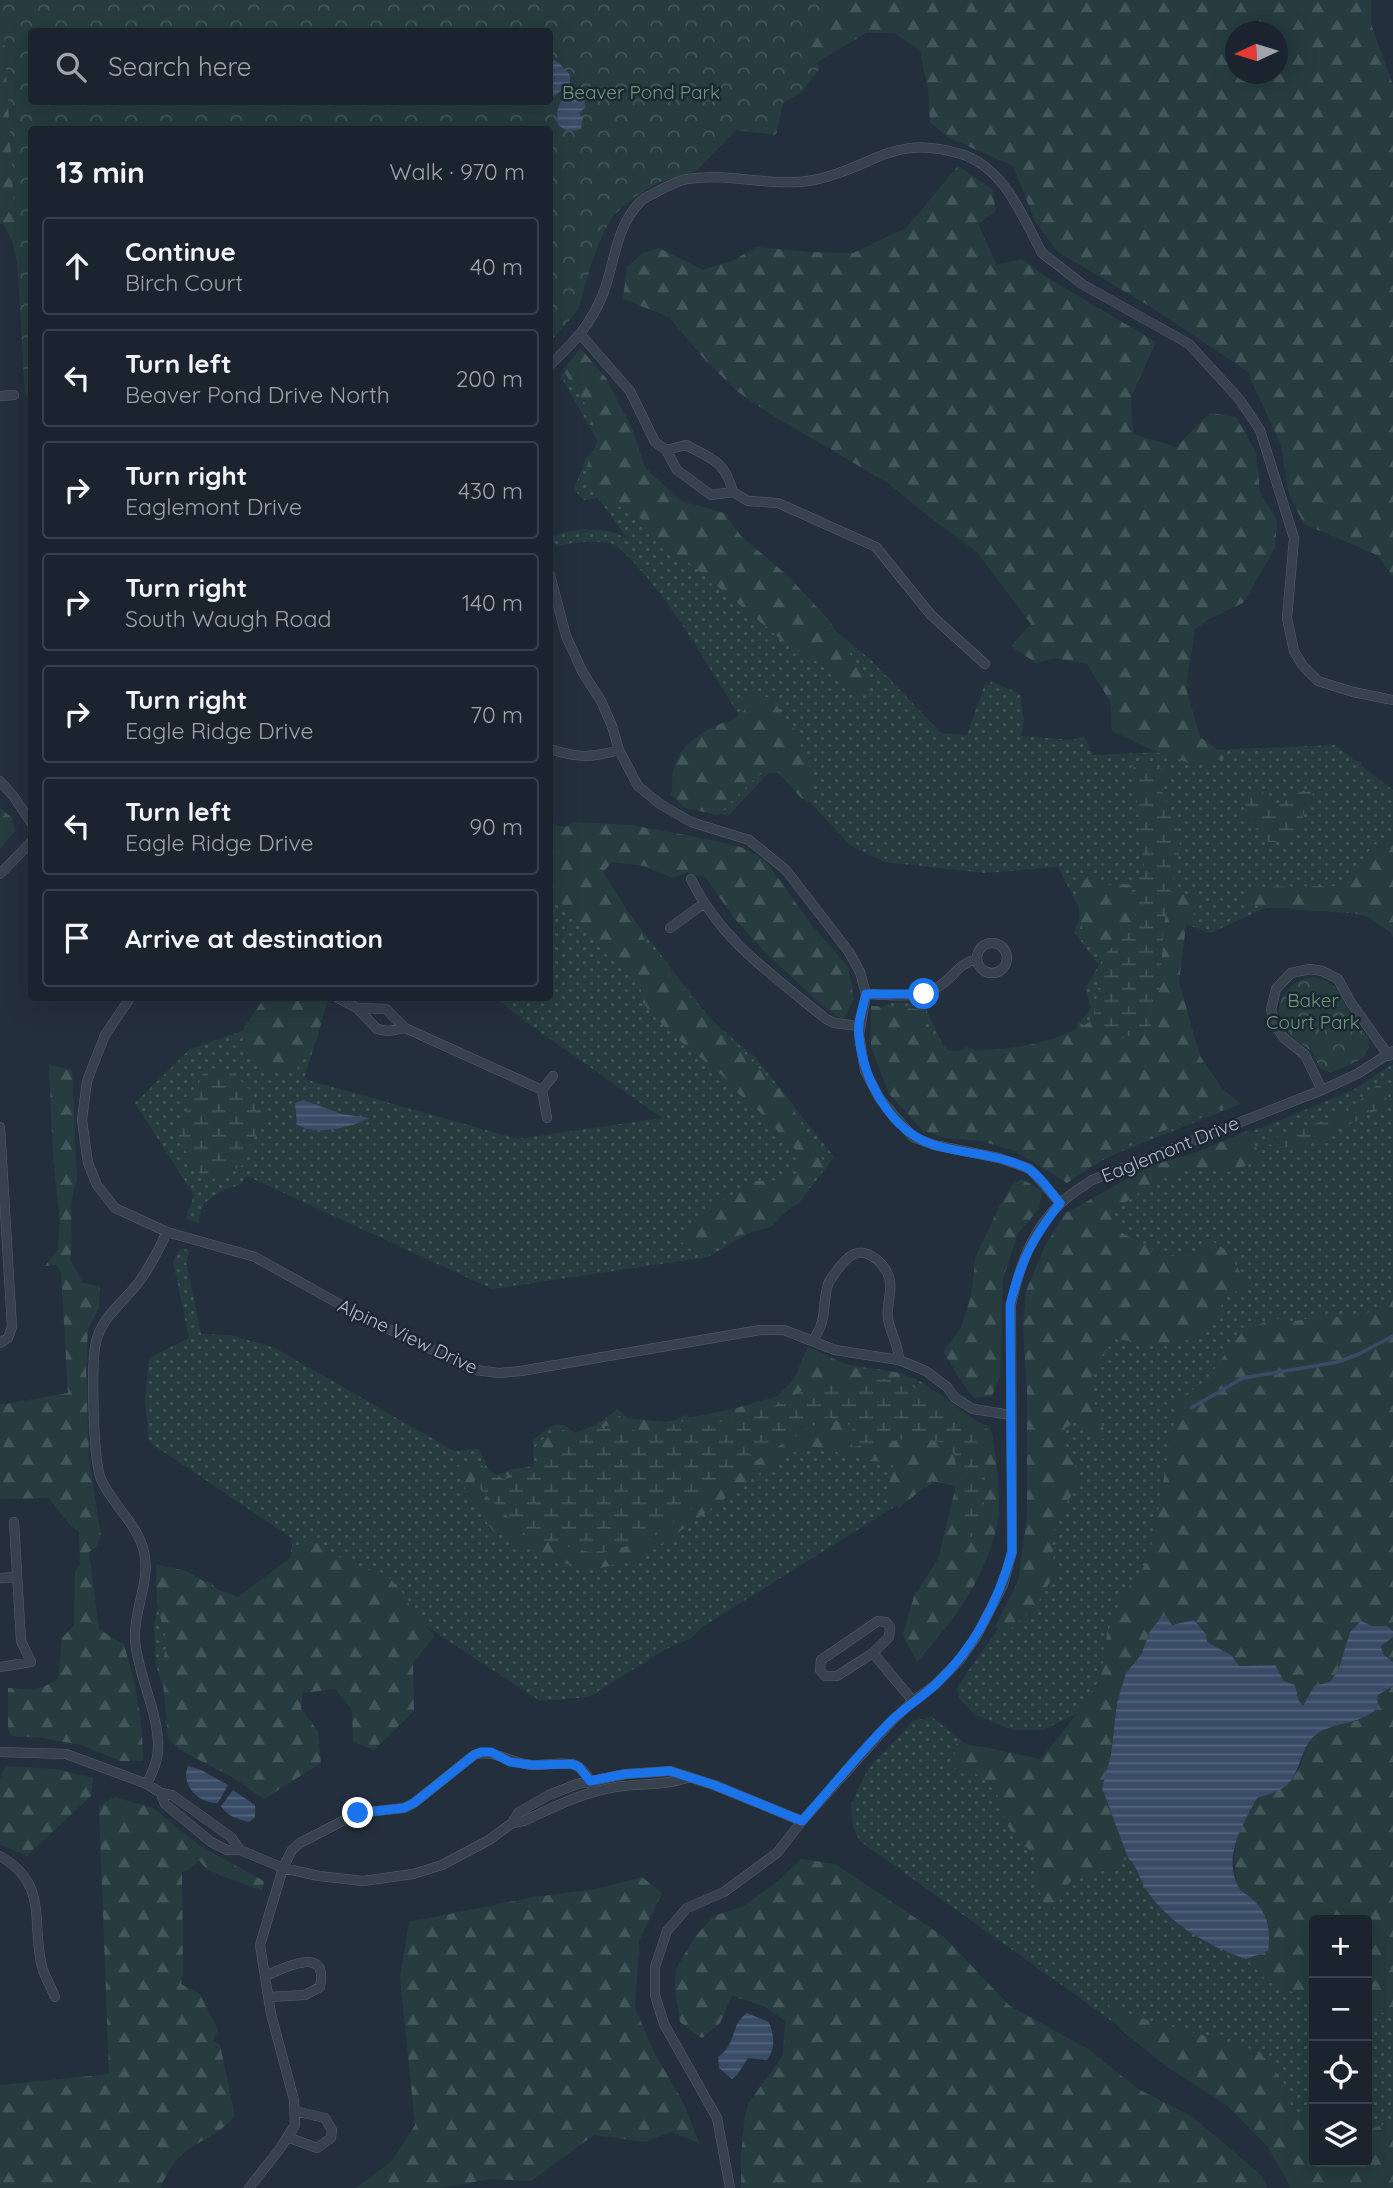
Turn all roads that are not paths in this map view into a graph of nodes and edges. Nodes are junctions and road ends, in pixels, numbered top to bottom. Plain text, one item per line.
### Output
1 (581, 335) junction
2 (553, 362) edge
3 (14, 395) dead end
4 (0, 396) edge
5 (666, 450) junction
6 (733, 492) junction
7 (553, 586) edge
8 (985, 664) dead end
9 (1393, 700) edge
10 (553, 750) edge
11 (619, 750) junction
12 (0, 781) edge
13 (28, 818) edge
14 (28, 845) edge
15 (0, 874) edge
16 (691, 879) dead end
17 (704, 904) junction
18 (670, 928) dead end
19 (976, 959) dead end
20 (866, 994) junction
21 (128, 1001) edge
22 (344, 1001) edge
23 (357, 1008) junction
24 (859, 1026) junction
25 (405, 1028) junction
26 (1391, 1053) edge
27 (554, 1076) dead end
28 (542, 1090) junction
29 (1322, 1090) junction
30 (547, 1118) dead end
31 (0, 1127) edge
32 (0, 1134) edge
33 (1060, 1203) junction
34 (167, 1232) junction
35 (814, 1340) junction
36 (0, 1343) edge
37 (899, 1360) junction
38 (1011, 1415) junction
39 (14, 1522) dead end
40 (17, 1577) junction
41 (0, 1578) edge
42 (873, 1653) junction
43 (0, 1667) edge
44 (913, 1700) junction
45 (0, 1752) edge
46 (687, 1778) junction
47 (590, 1781) junction
48 (147, 1784) junction
49 (594, 1791) junction
50 (160, 1793) junction
51 (802, 1821) junction
52 (512, 1823) junction
53 (240, 1850) junction
54 (0, 1856) edge
55 (284, 1868) junction
56 (265, 1976) junction
57 (55, 1997) dead end
58 (268, 1997) junction
59 (295, 2111) junction
60 (287, 2137) junction
61 (249, 2188) edge
62 (730, 2188) edge

1 - 2 street
1 - 5 street
1 - 9 street
3 - 4 street
5 - 6 street
5 - 6 street
6 - 8 street
7 - 11 street
10 - 11 street
11 - 20 street
12 - 13 street
14 - 15 street
16 - 17 street
17 - 18 street
17 - 24 street
19 - 20 street
20 - 24 street
21 - 34 street, Alpine View Drive
22 - 23 street
23 - 25 street
23 - 25 street
24 - 33 street
25 - 28 street
26 - 29 street, Eaglemont Drive
26 - 29 street
27 - 28 street
28 - 30 street
29 - 33 street, Eaglemont Drive
31 - 32 street
32 - 36 street
33 - 38 street, Eaglemont Drive
34 - 35 street, Alpine View Drive
34 - 48 street
35 - 37 street, Alpine View Drive
35 - 37 street
37 - 38 street, Alpine View Drive
38 - 44 street, Eaglemont Drive
39 - 40 street
40 - 41 street
40 - 43 street
42 - 42 street
42 - 44 street
44 - 51 street, Eaglemont Drive
45 - 48 street
46 - 47 street
46 - 49 street
46 - 51 street
47 - 49 street
47 - 52 street
47 - 55 street
48 - 50 street
49 - 52 street
50 - 53 street
50 - 53 street
51 - 62 street, Eaglemont Drive
52 - 55 street
53 - 55 street
54 - 57 street
55 - 56 street
56 - 58 street
56 - 58 street
58 - 59 street
59 - 60 street
59 - 60 street
60 - 61 street

